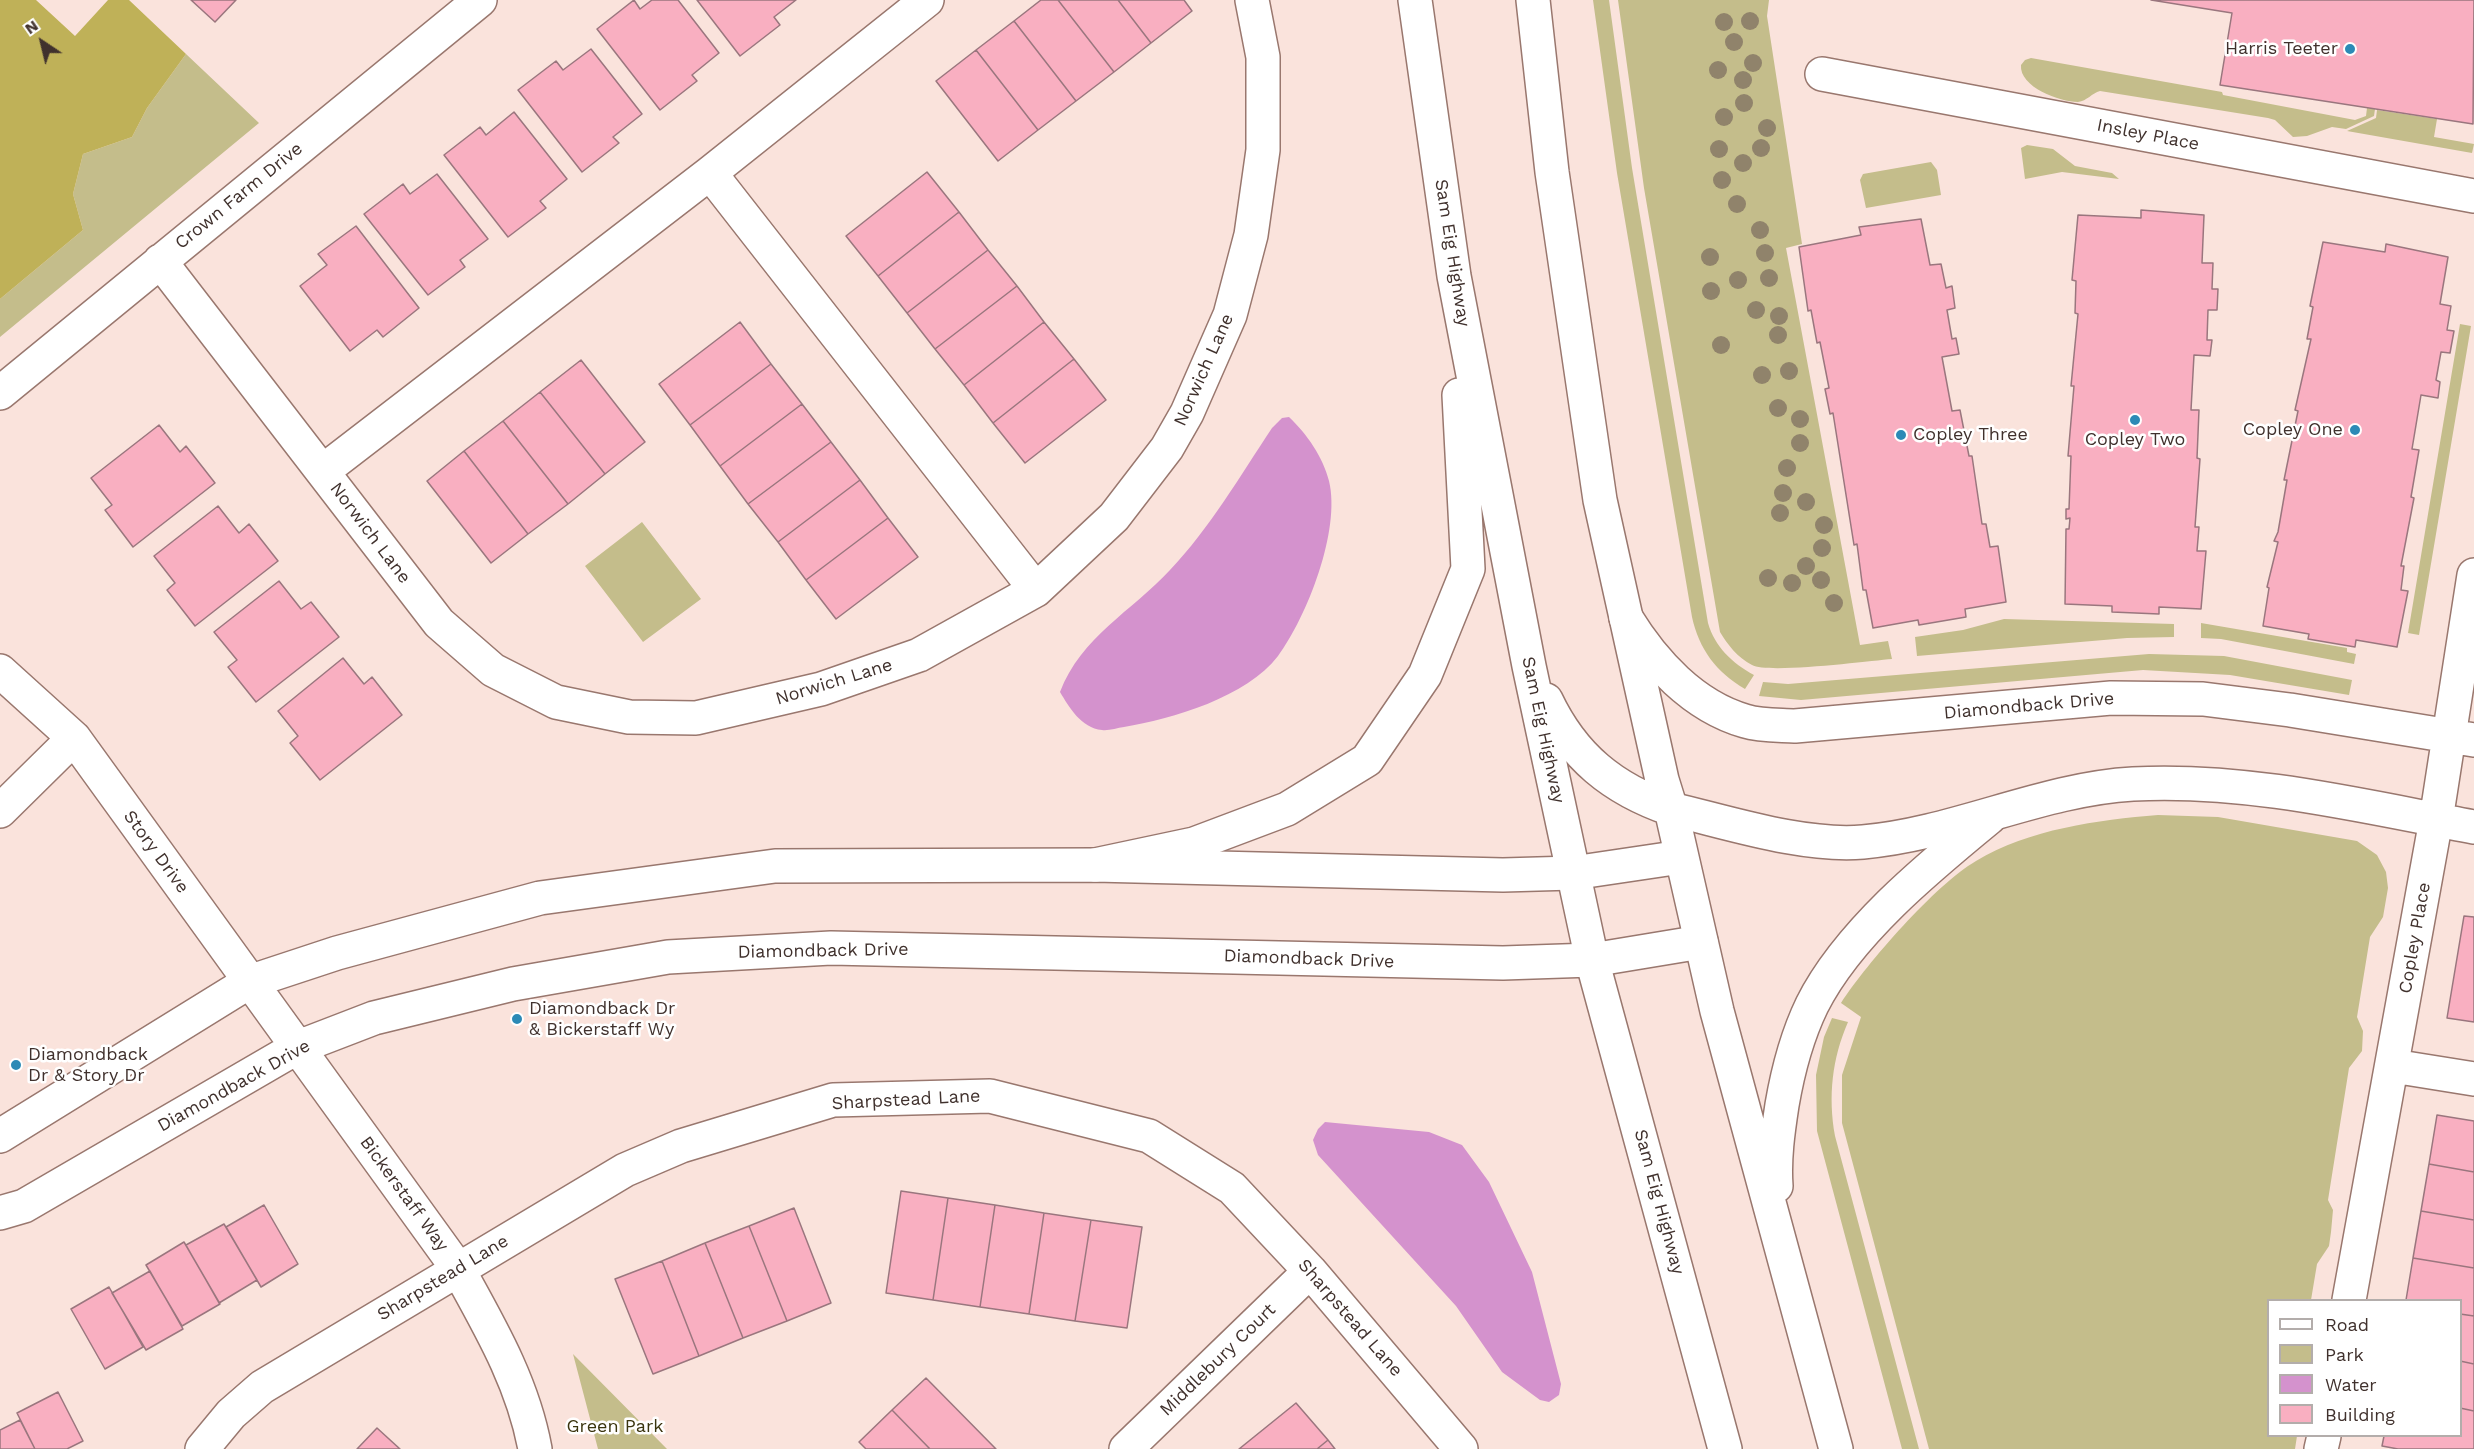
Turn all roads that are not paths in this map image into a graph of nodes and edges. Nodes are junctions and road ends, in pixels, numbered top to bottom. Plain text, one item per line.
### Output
1 (480, 0) edge
2 (927, 0) edge
3 (1252, 0) edge
4 (1415, 0) edge
5 (1533, 0) edge
6 (1821, 74) dead end
7 (710, 173) junction
8 (2474, 196) edge
9 (159, 261) junction
10 (1454, 276) junction
11 (0, 393) edge
12 (323, 471) junction
13 (2474, 575) edge
14 (1036, 590) junction
15 (1625, 616) junction
16 (1529, 666) junction
17 (0, 671) edge
18 (74, 738) junction
19 (2461, 738) edge
20 (1671, 809) junction
21 (0, 811) edge
22 (1990, 817) junction
23 (2436, 820) junction
24 (2474, 827) edge
25 (1682, 857) junction
26 (1095, 865) junction
27 (1573, 873) junction
28 (1701, 942) junction
29 (1592, 960) junction
30 (249, 982) junction
31 (296, 1048) junction
32 (2393, 1066) junction
33 (2474, 1079) edge
34 (0, 1136) edge
35 (0, 1213) edge
36 (1781, 1248) junction
37 (458, 1269) junction
38 (1310, 1271) junction
39 (2349, 1299) edge
40 (202, 1449) edge
41 (535, 1449) edge
42 (1126, 1449) edge
43 (1461, 1449) edge
44 (1725, 1449) edge
45 (1836, 1449) edge

1 - 9 street, Crown Farm Drive
2 - 7 street
3 - 14 street, Norwich Lane
4 - 10 street, Sam Eig Highway
5 - 15 street
6 - 8 street, Insley Place
7 - 12 street
7 - 14 street
9 - 11 street, Crown Farm Drive
9 - 12 street, Norwich Lane
10 - 16 street, Sam Eig Highway
10 - 26 street
12 - 14 street, Norwich Lane
13 - 19 street, Copley Place
15 - 19 street, Diamondback Drive
15 - 20 street
16 - 20 street
16 - 27 street, Sam Eig Highway
17 - 18 street, Story Drive
18 - 21 street
18 - 30 street, Story Drive
19 - 23 street, Copley Place
20 - 22 street
20 - 25 street
22 - 23 street
22 - 36 street
23 - 24 street
23 - 32 street, Copley Place
25 - 27 street
25 - 28 street
26 - 27 street
26 - 30 street
27 - 29 street, Sam Eig Highway
28 - 29 street, Diamondback Drive
28 - 36 street
29 - 31 street, Diamondback Drive
29 - 44 street, Sam Eig Highway
30 - 31 street, Story Drive
30 - 34 street
31 - 35 street, Diamondback Drive
31 - 37 street, Bickerstaff Way
32 - 33 street
32 - 39 street, Copley Place
36 - 45 street
37 - 38 street, Sharpstead Lane
37 - 40 street, Sharpstead Lane
37 - 41 street, Bickerstaff Way
38 - 42 street, Middlebury Court
38 - 43 street, Sharpstead Lane

